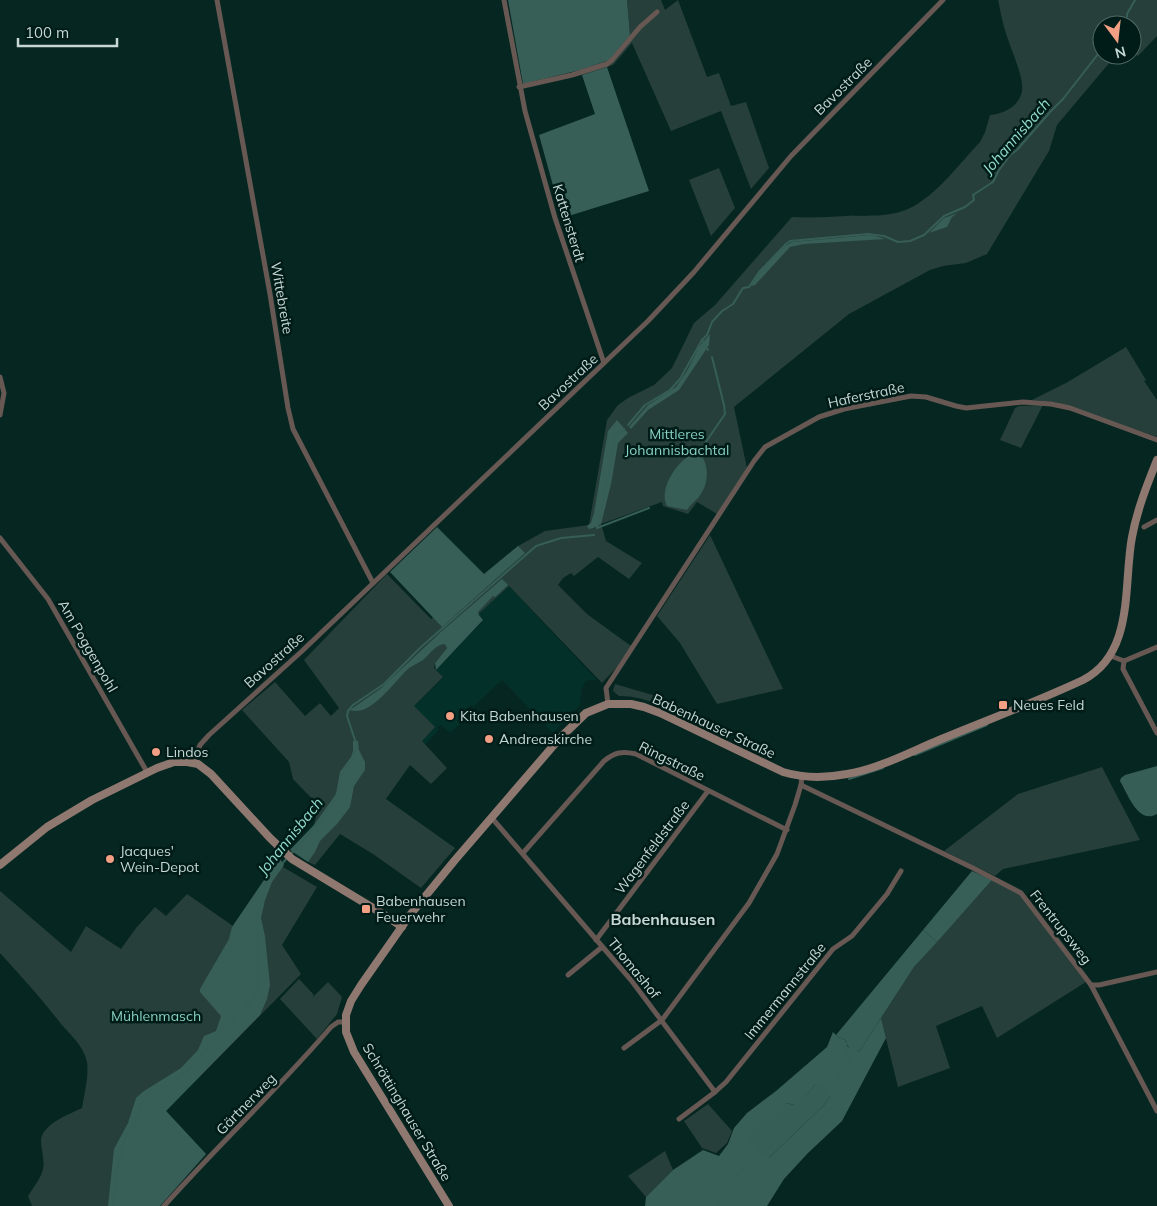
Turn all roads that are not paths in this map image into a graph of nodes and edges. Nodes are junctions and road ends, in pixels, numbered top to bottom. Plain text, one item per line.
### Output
1 (217, 0) edge
2 (504, 0) edge
3 (943, 0) edge
4 (658, 12) dead end
5 (519, 88) junction
6 (604, 363) junction
7 (0, 377) edge
8 (0, 415) edge
9 (1157, 440) edge
10 (1157, 460) edge
11 (1157, 520) edge
12 (1144, 527) dead end
13 (0, 538) edge
14 (373, 583) junction
15 (1157, 647) edge
16 (1111, 656) junction
17 (1124, 661) junction
18 (608, 704) junction
19 (1157, 733) edge
20 (193, 762) junction
21 (147, 772) junction
22 (802, 776) junction
23 (801, 785) junction
24 (708, 791) junction
25 (491, 817) junction
26 (787, 830) junction
27 (523, 853) junction
28 (0, 865) edge
29 (901, 871) dead end
30 (402, 927) junction
31 (596, 940) junction
32 (602, 946) junction
33 (1157, 972) edge
34 (568, 975) dead end
35 (1091, 985) junction
36 (662, 1020) junction
37 (345, 1022) junction
38 (624, 1048) dead end
39 (715, 1092) junction
40 (1157, 1111) edge
41 (679, 1119) dead end
42 (164, 1206) edge
43 (449, 1206) edge

1 - 14 street, Wittebreite
2 - 5 street, Kattensterdt
3 - 6 street, Bavostraße
4 - 5 street
5 - 6 street, Kattensterdt
6 - 14 street, Bavostraße
7 - 8 street
9 - 18 street, Haferstraße
10 - 16 main road, Babenhauser Straße
11 - 12 street
13 - 21 street, Am Poggenpohl
14 - 20 street, Bavostraße
15 - 17 street
16 - 17 street
16 - 22 main road, Babenhauser Straße
17 - 19 street
18 - 22 main road, Babenhauser Straße
18 - 25 main road, Babenhauser Straße
20 - 21 main road
20 - 30 main road
21 - 28 main road
22 - 23 street
23 - 26 street
23 - 35 street, Frentrupsweg
24 - 26 street, Ringstraße
24 - 27 street, Ringstraße
24 - 31 street, Wagenfeldstraße
25 - 27 street, Thomashof
25 - 30 main road, Babenhauser Straße
26 - 36 street
27 - 31 street, Thomashof
29 - 39 street, Immermannstraße
30 - 37 main road
31 - 32 street, Thomashof
32 - 34 street
32 - 36 street, Thomashof
33 - 35 street
35 - 40 street, Frentrupsweg
36 - 38 street
36 - 39 street, Thomashof
37 - 42 street, Gärtnerweg
37 - 43 main road, Schröttinghauser Straße
39 - 41 street, Immermannstraße

